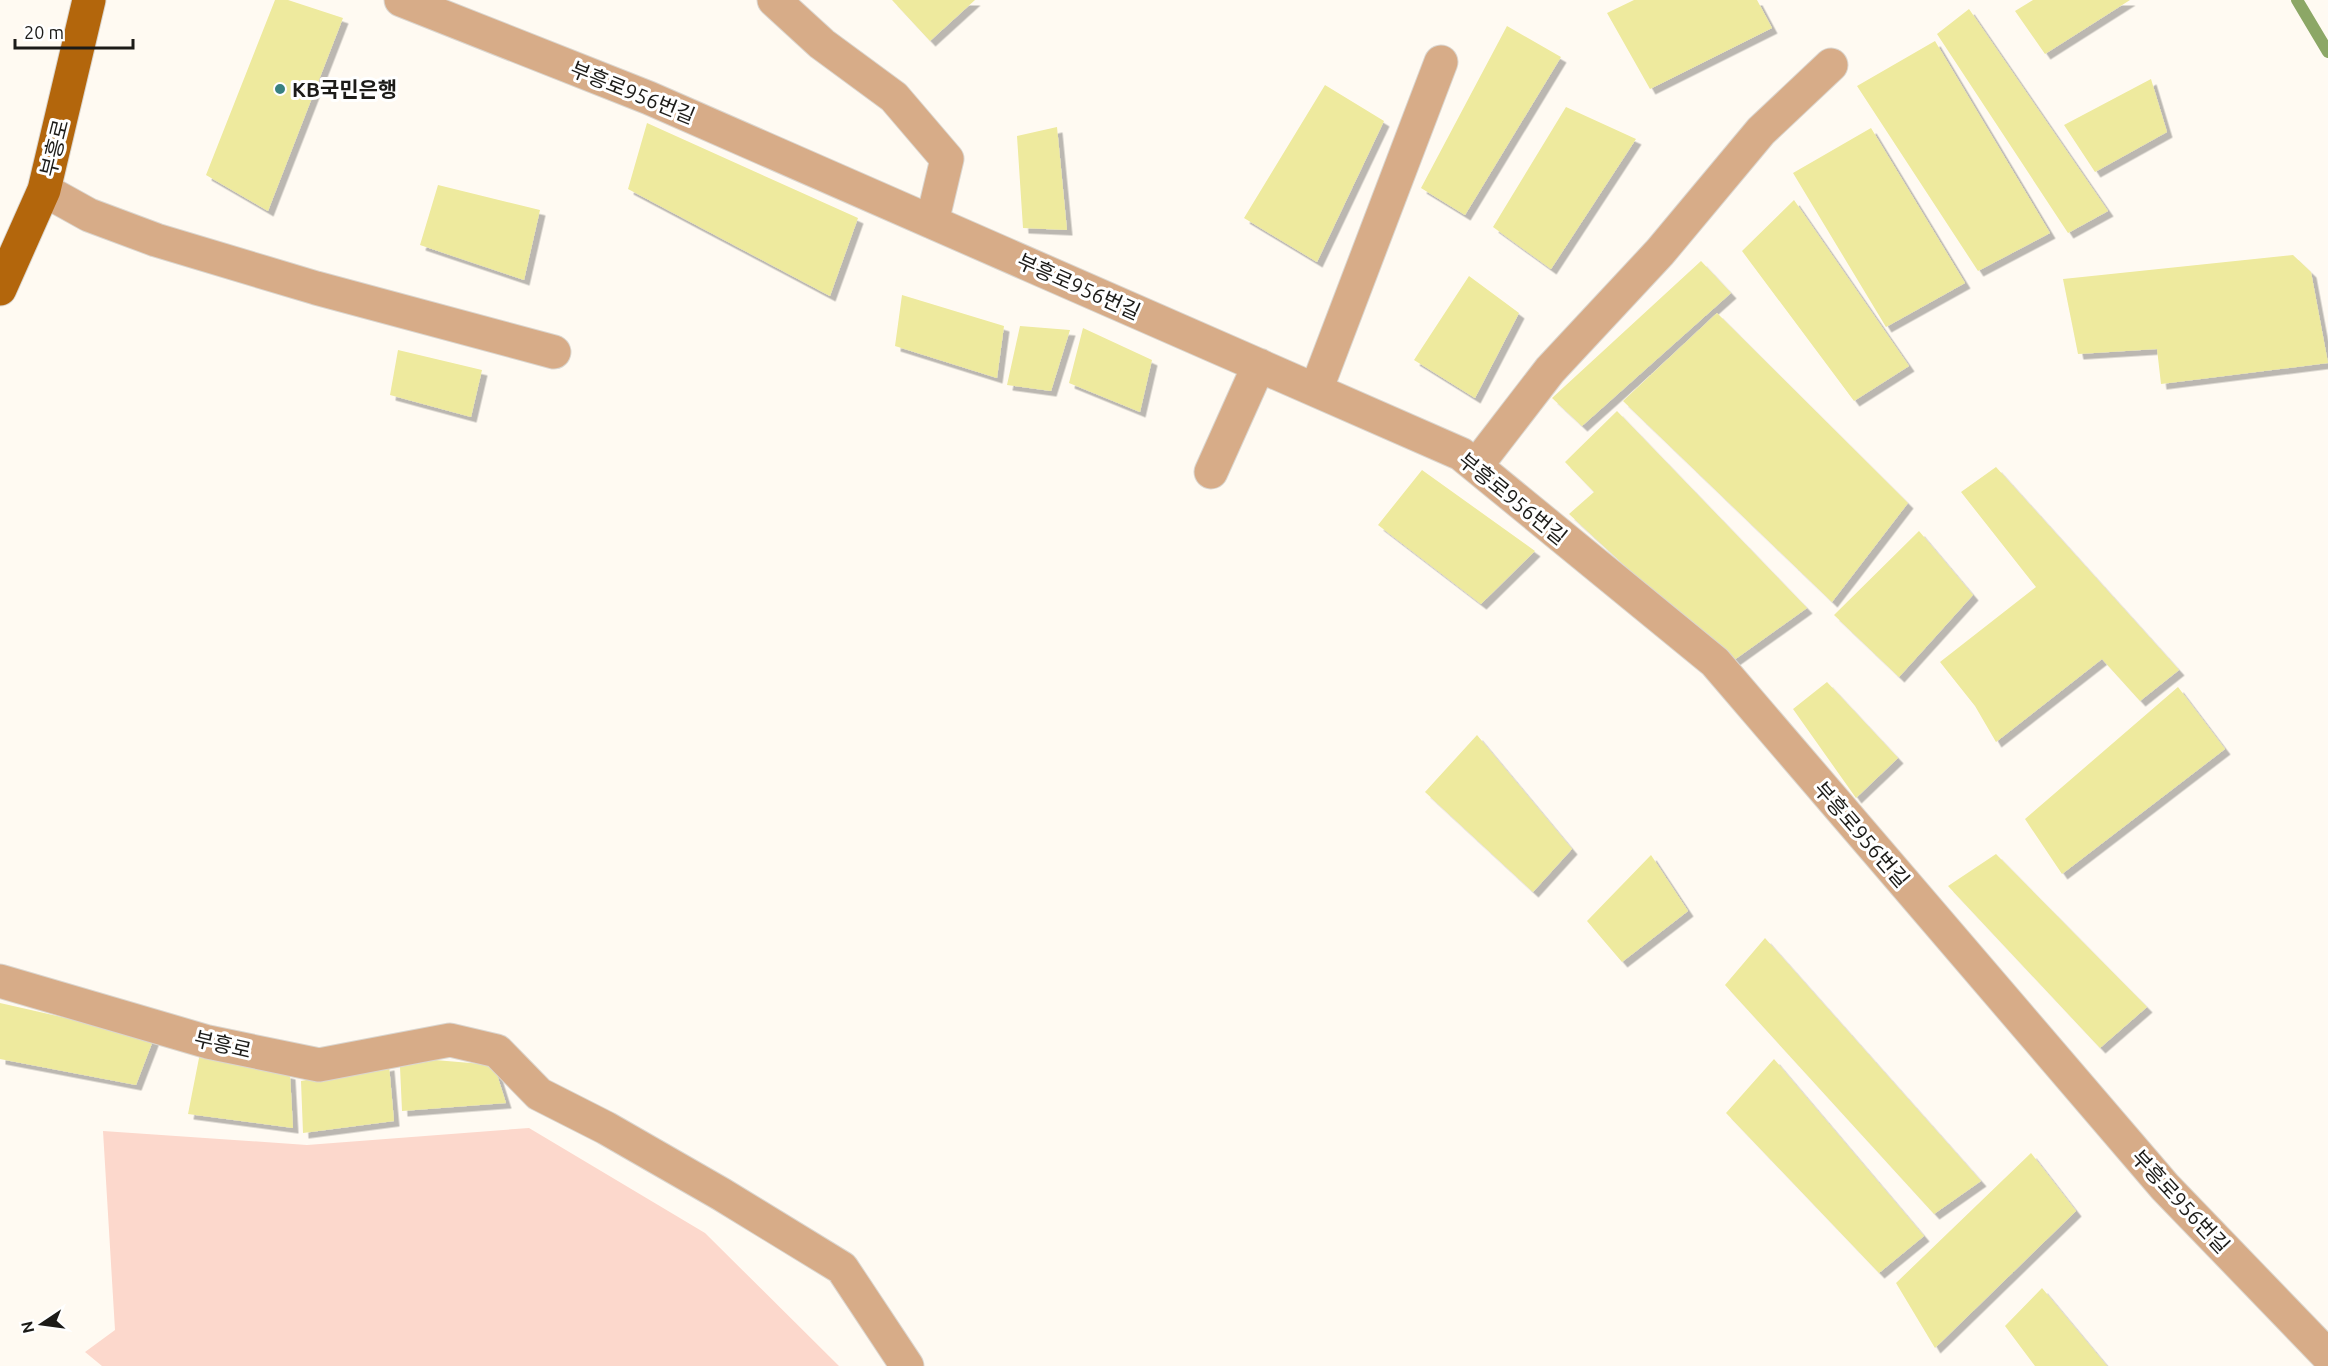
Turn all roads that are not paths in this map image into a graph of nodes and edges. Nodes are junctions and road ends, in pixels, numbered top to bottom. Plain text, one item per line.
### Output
1 (89, 0) edge
2 (401, 0) edge
3 (774, 0) edge
4 (1441, 62) dead end
5 (1831, 65) dead end
6 (44, 190) junction
7 (933, 222) junction
8 (0, 289) edge
9 (554, 352) dead end
10 (1259, 365) junction
11 (1316, 390) junction
12 (1476, 466) junction
13 (1211, 472) dead end
14 (0, 981) edge
15 (2328, 1356) edge
16 (907, 1366) edge

1 - 6 main road, 부흥로
2 - 7 street, 부흥로956번길
3 - 7 street
4 - 11 street
5 - 12 street
6 - 8 main road, 부흥로
6 - 9 street
7 - 10 street, 부흥로956번길
10 - 11 street, 부흥로956번길
10 - 13 street
11 - 12 street, 부흥로956번길
12 - 15 street, 부흥로956번길
14 - 16 street, 부흥로

